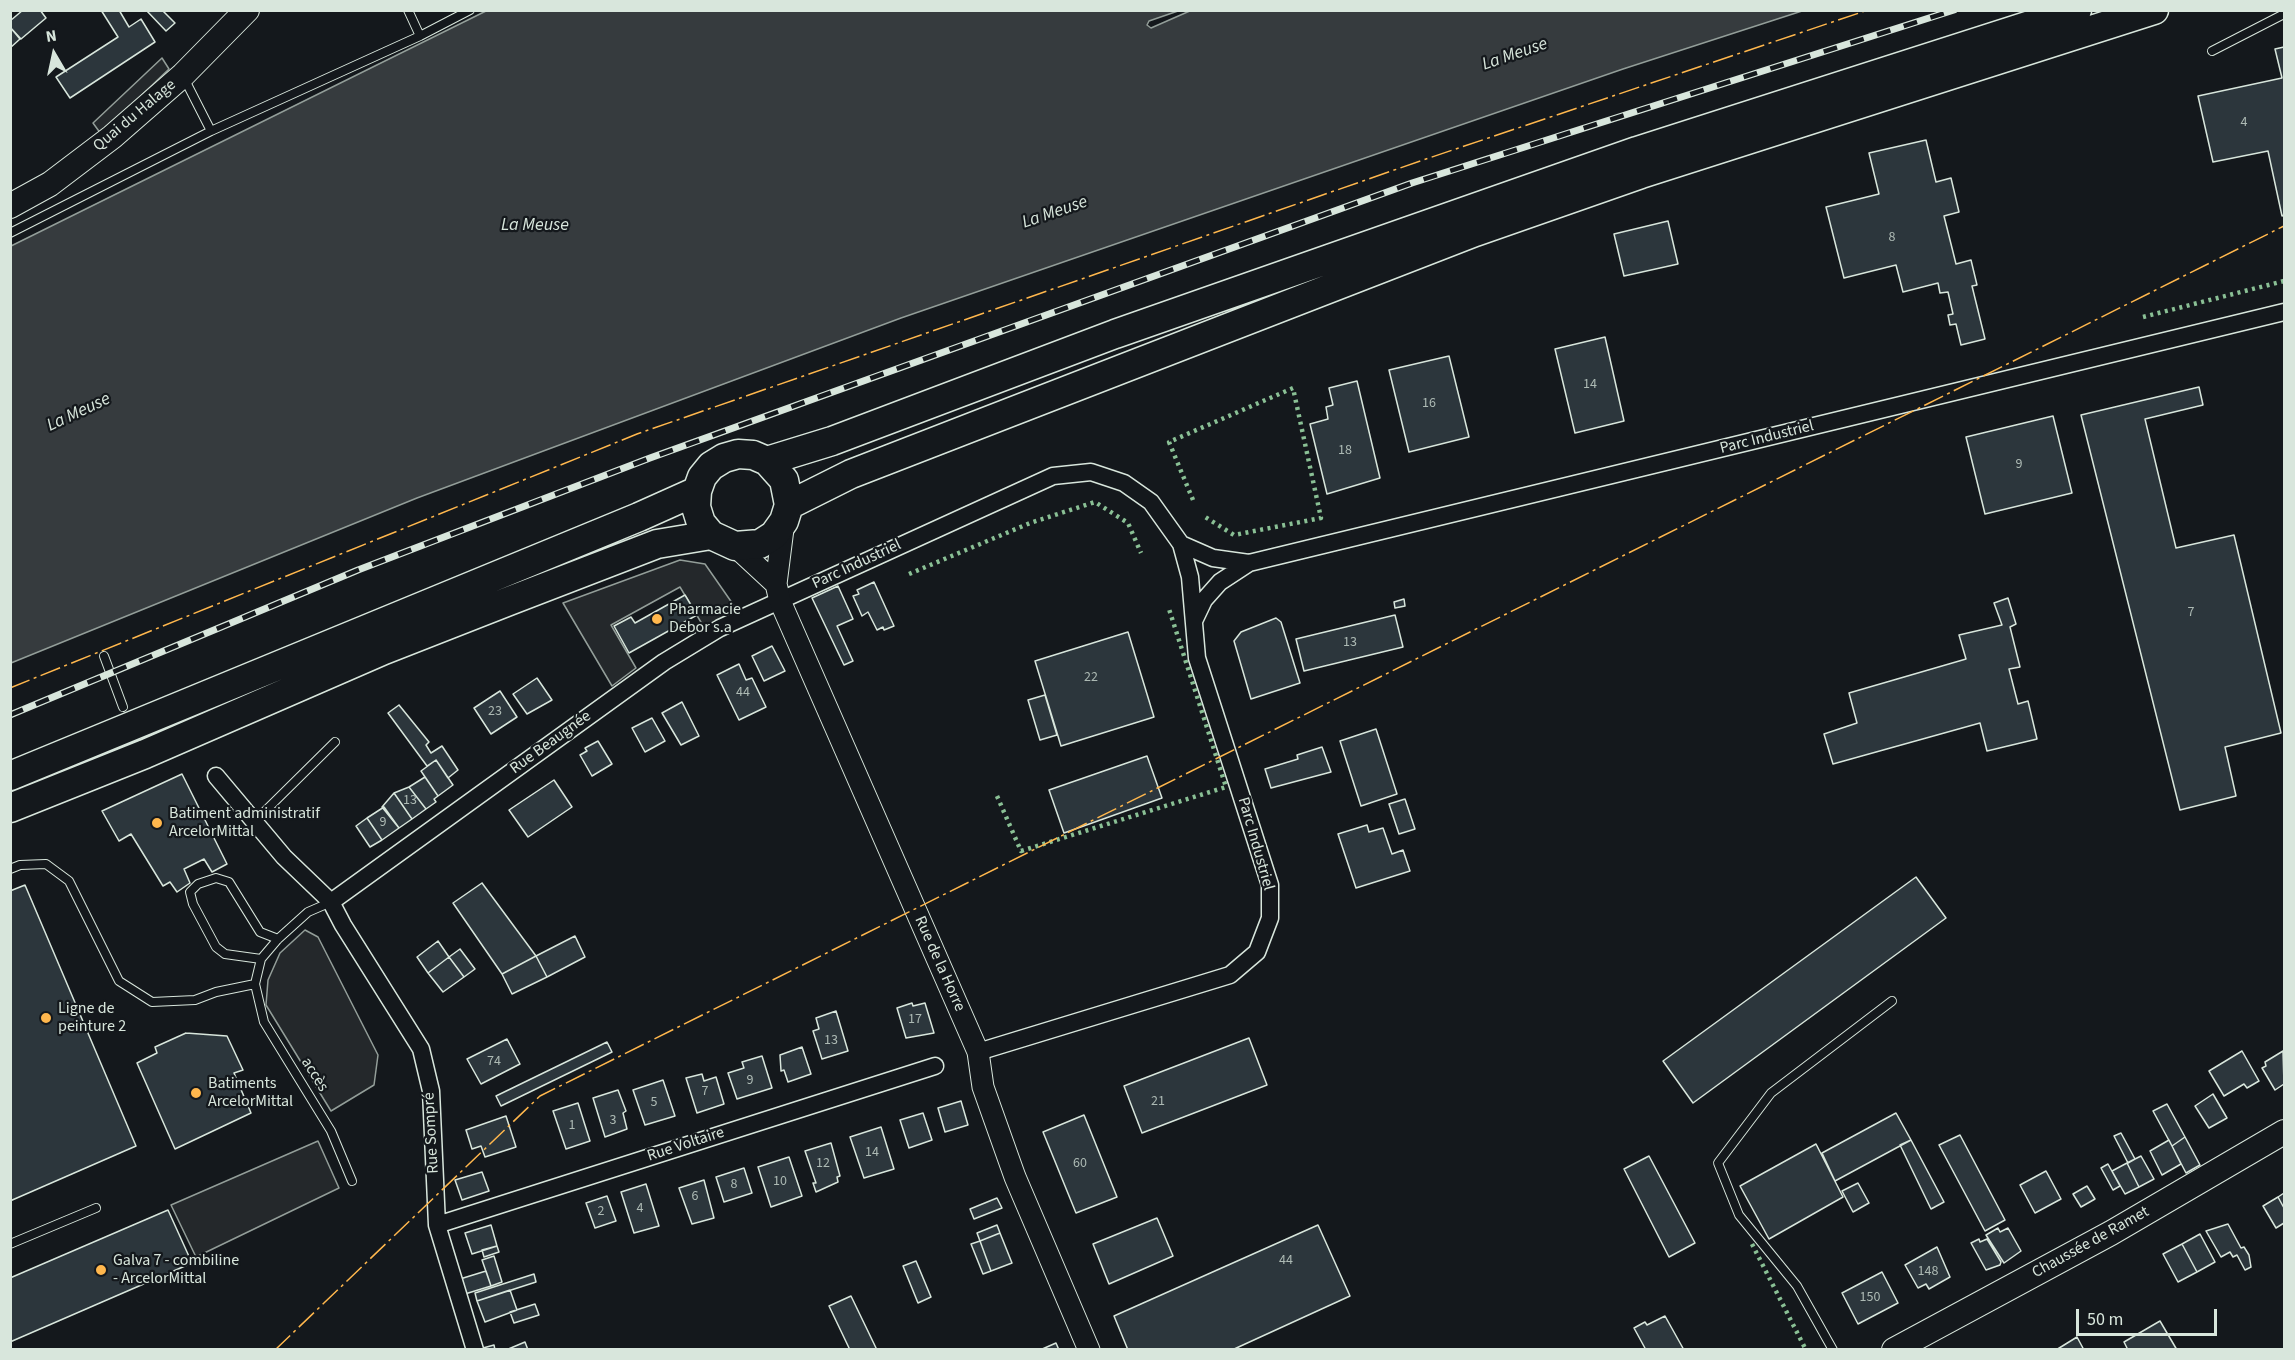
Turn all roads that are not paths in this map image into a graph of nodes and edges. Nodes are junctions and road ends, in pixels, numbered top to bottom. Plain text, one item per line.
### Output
1 (247, 10) edge
2 (408, 10) edge
3 (470, 10) edge
4 (2077, 10) edge
5 (2154, 10) edge
6 (2284, 14) edge
7 (420, 36) junction
8 (2212, 51) dead end
9 (183, 75) junction
10 (211, 131) junction
11 (10, 206) edge
12 (10, 233) edge
13 (2284, 312) edge
14 (766, 461) junction
15 (697, 491) junction
16 (787, 513) junction
17 (723, 541) junction
18 (1181, 544) junction
19 (1249, 563) junction
20 (778, 592) junction
21 (1193, 622) junction
22 (104, 656) dead end
23 (123, 707) dead end
24 (335, 742) dead end
25 (10, 776) edge
26 (216, 776) dead end
27 (10, 808) edge
28 (255, 821) junction
29 (10, 869) edge
30 (331, 902) junction
31 (278, 939) junction
32 (261, 959) junction
33 (255, 984) junction
34 (1892, 1001) dead end
35 (978, 1052) junction
36 (935, 1066) dead end
37 (2284, 1132) edge
38 (352, 1181) dead end
39 (96, 1208) dead end
40 (437, 1225) junction
41 (10, 1244) edge
42 (475, 1350) edge
43 (1089, 1350) edge
44 (1833, 1350) edge
45 (1894, 1350) edge

1 - 9 main road, Quai du Halage
2 - 7 lane
3 - 7 lane
4 - 14 highway
5 - 16 highway
6 - 8 lane
7 - 10 lane
9 - 10 lane
9 - 11 main road, Quai du Halage
10 - 12 lane
13 - 19 street, Parc Industriel
14 - 15 highway
14 - 16 highway
15 - 17 highway
15 - 25 highway
16 - 17 highway
16 - 20 street
17 - 20 street
17 - 27 highway
18 - 19 street, Parc Industriel
18 - 20 street, Parc Industriel
18 - 21 street, Parc Industriel
19 - 21 street, Parc Industriel
20 - 30 street, Rue Beaugnée
20 - 35 street, Rue de la Horre
21 - 35 street, Parc Industriel
22 - 23 lane
24 - 28 lane
26 - 28 street, Rue Sompré
28 - 30 street, Rue Sompré
29 - 33 lane
30 - 31 lane
30 - 40 street, Rue Sompré
31 - 32 lane
31 - 32 lane
32 - 33 lane
33 - 38 lane, accès
34 - 44 lane
35 - 43 street, Rue de la Horre
36 - 40 street, Rue Voltaire
37 - 45 main road, Chaussée de Ramet
39 - 41 lane
40 - 42 street, Rue Sompré

